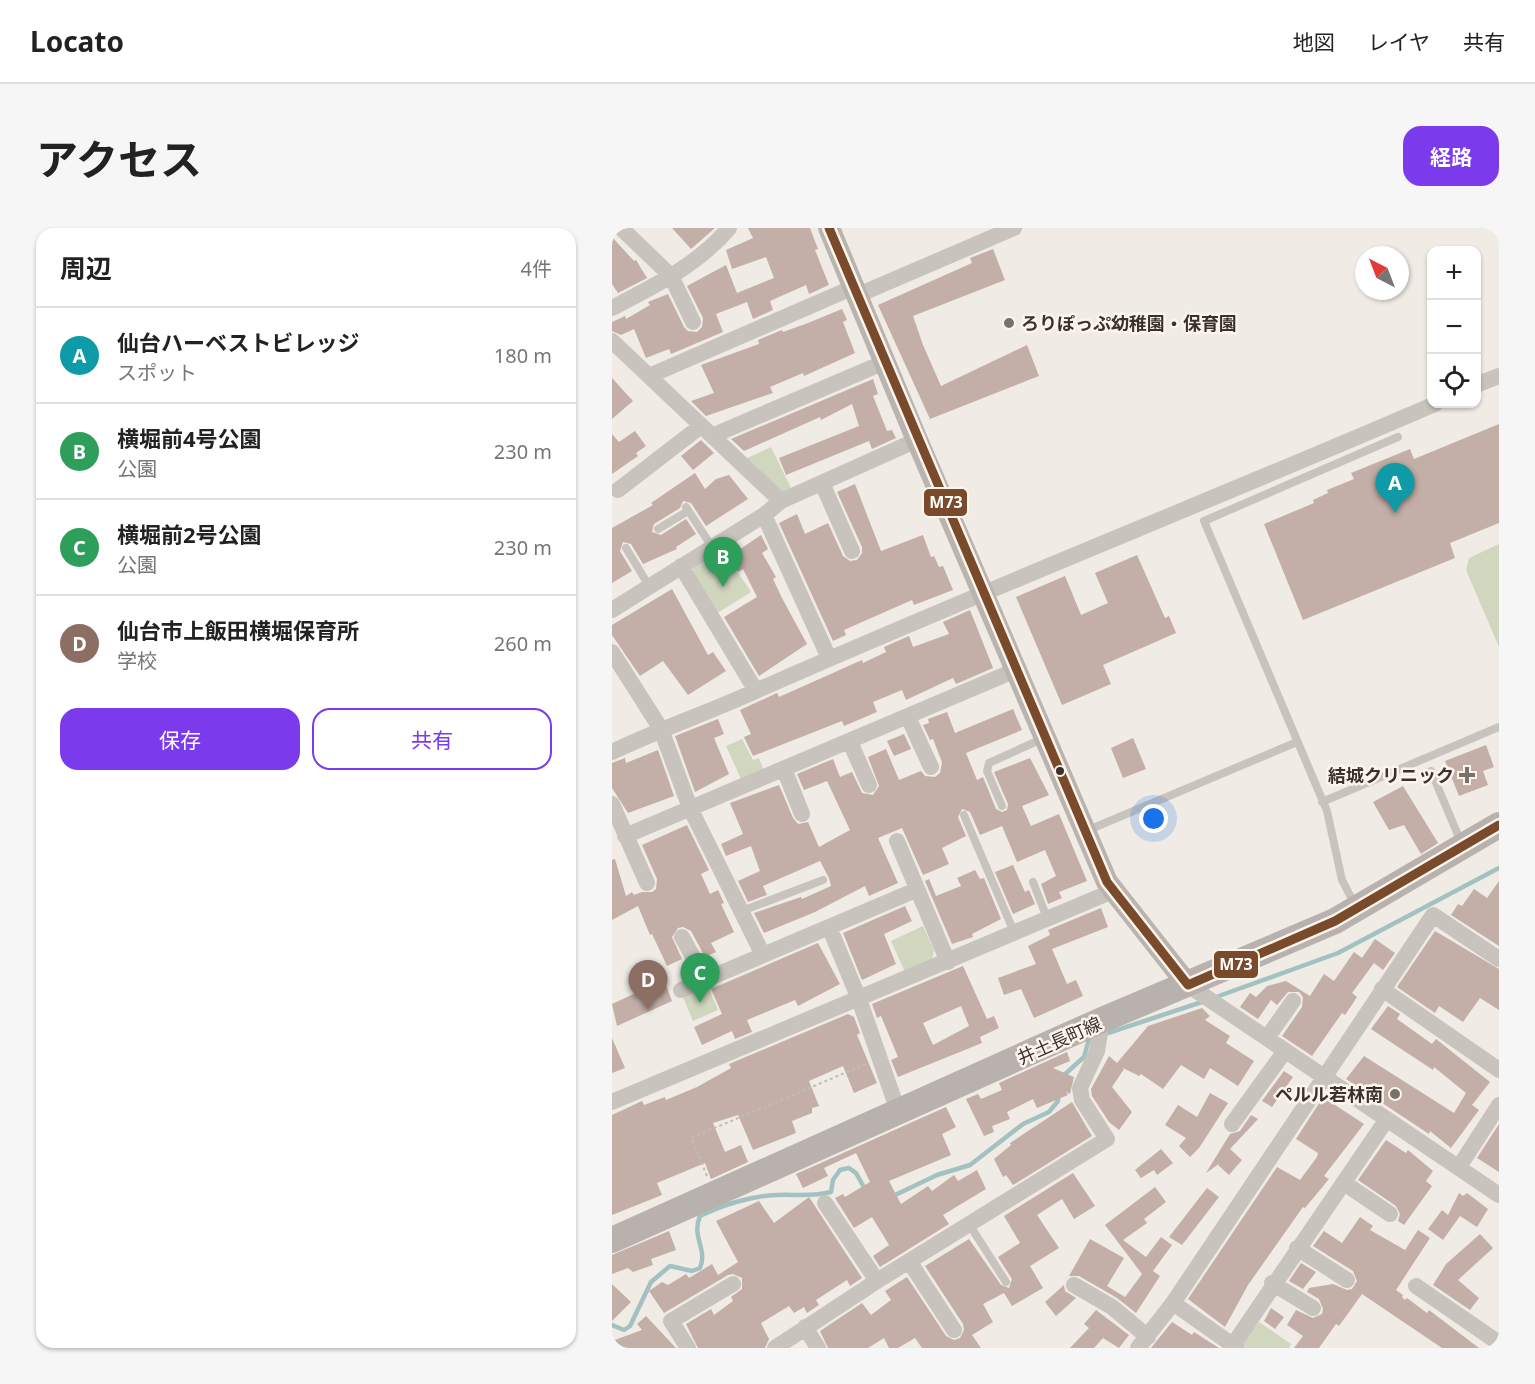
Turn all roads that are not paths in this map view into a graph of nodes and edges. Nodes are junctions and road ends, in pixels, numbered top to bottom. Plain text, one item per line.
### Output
1 (621, 228) edge
2 (729, 228) edge
3 (829, 228) edge
4 (1014, 228) edge
5 (671, 276) junction
6 (856, 291) junction
7 (612, 308) edge
8 (693, 322) dead end
9 (612, 341) edge
10 (885, 362) junction
11 (1499, 375) edge
12 (649, 376) junction
13 (1481, 383) edge
14 (1427, 407) edge
15 (707, 431) junction
16 (1398, 437) dead end
17 (917, 440) junction
18 (822, 483) junction
19 (618, 490) dead end
20 (781, 501) junction
21 (764, 515) junction
22 (658, 529) dead end
23 (712, 547) junction
24 (626, 548) dead end
25 (852, 551) dead end
26 (681, 566) junction
27 (649, 586) junction
28 (984, 594) junction
29 (612, 610) edge
30 (612, 652) edge
31 (828, 658) junction
32 (1017, 670) junction
33 (756, 691) junction
34 (909, 717) junction
35 (1499, 727) edge
36 (661, 729) junction
37 (1045, 738) junction
38 (850, 742) junction
39 (1297, 742) junction
40 (612, 752) edge
41 (931, 767) dead end
42 (784, 769) junction
43 (1431, 771) dead end
44 (869, 785) dead end
45 (1322, 802) junction
46 (612, 804) edge
47 (1002, 806) dead end
48 (690, 808) junction
49 (802, 814) dead end
50 (964, 815) dead end
51 (1499, 825) edge
52 (1086, 831) junction
53 (625, 836) junction
54 (897, 841) dead end
55 (1463, 847) junction
56 (823, 880) dead end
57 (1033, 882) dead end
58 (647, 883) dead end
59 (916, 890) junction
60 (1113, 891) junction
61 (1356, 908) junction
62 (742, 911) junction
63 (1047, 918) junction
64 (830, 929) junction
65 (1014, 932) junction
66 (682, 937) dead end
67 (763, 956) junction
68 (1499, 959) edge
69 (948, 962) junction
70 (705, 979) junction
71 (1382, 989) junction
72 (681, 990) dead end
73 (1205, 996) junction
74 (859, 999) junction
75 (1293, 1001) dead end
76 (1102, 1023) junction
77 (1267, 1038) junction
78 (1285, 1051) junction
79 (1499, 1070) edge
80 (1324, 1077) junction
81 (612, 1102) edge
82 (1499, 1105) edge
83 (898, 1111) junction
84 (1387, 1119) junction
85 (1232, 1124) dead end
86 (1459, 1167) junction
87 (1344, 1183) junction
88 (1499, 1195) edge
89 (825, 1203) dead end
90 (1390, 1214) dead end
91 (969, 1224) junction
92 (612, 1240) edge
93 (1297, 1248) junction
94 (909, 1261) junction
95 (1347, 1280) dead end
96 (877, 1281) junction
97 (1006, 1282) dead end
98 (1272, 1283) junction
99 (734, 1284) dead end
100 (1074, 1285) dead end
101 (1416, 1286) dead end
102 (1173, 1303) junction
103 (1313, 1308) dead end
104 (805, 1328) junction
105 (954, 1330) dead end
106 (1143, 1342) edge
107 (1499, 1344) edge
108 (1235, 1346) edge
109 (688, 1348) edge
110 (775, 1348) edge
111 (818, 1348) edge

1 - 5 street
2 - 5 street
3 - 6 street
4 - 6 street
5 - 7 street
5 - 8 street
6 - 10 street
6 - 12 street
9 - 12 street
10 - 15 street
10 - 17 street
11 - 13 street
12 - 15 street
14 - 28 street
15 - 19 street
15 - 20 street
16 - 39 lane
17 - 18 street
17 - 28 street
18 - 20 street
18 - 25 street
20 - 21 street
21 - 23 street
21 - 31 street
22 - 23 lane
23 - 26 street
24 - 27 lane
26 - 27 street
26 - 33 street
27 - 29 street
28 - 31 street
28 - 32 street
30 - 36 street
31 - 33 street
32 - 34 street
32 - 37 street
33 - 36 street
34 - 38 street
34 - 41 street
35 - 45 lane
36 - 40 street
36 - 48 street
37 - 47 lane
37 - 52 street
38 - 42 street
38 - 44 street
39 - 45 lane
39 - 52 lane
42 - 48 street
42 - 49 street
43 - 55 lane
45 - 61 lane
46 - 53 street
48 - 53 street
48 - 62 street
50 - 65 lane
51 - 55 main road, 井土長町線
52 - 60 street
53 - 58 street
54 - 59 street
55 - 61 main road, 井土長町線
56 - 62 lane
57 - 63 lane
59 - 64 street
59 - 69 street
60 - 63 street
60 - 73 street
61 - 73 main road, 井土長町線
62 - 67 street
63 - 65 street
64 - 67 street
64 - 74 street
65 - 69 street
66 - 70 street
67 - 70 street
68 - 71 street
69 - 74 street
70 - 72 street
71 - 79 street
71 - 80 street
73 - 76 main road, 井土長町線
73 - 77 street
74 - 81 street
74 - 83 street
75 - 77 street
76 - 83 main road, 井土長町線
76 - 91 street
77 - 78 street
78 - 80 street
78 - 85 street
80 - 84 street
80 - 102 street
82 - 86 street
83 - 92 main road, 井土長町線
84 - 86 street
84 - 87 street
86 - 88 street
87 - 90 street
87 - 93 street
89 - 96 street
91 - 94 street
91 - 97 lane
93 - 95 street
93 - 98 street
94 - 96 street
94 - 105 street
96 - 104 street
98 - 103 street
98 - 108 street
99 - 109 street
100 - 106 street
101 - 107 street
102 - 106 street
102 - 108 street
104 - 110 street
104 - 111 street

